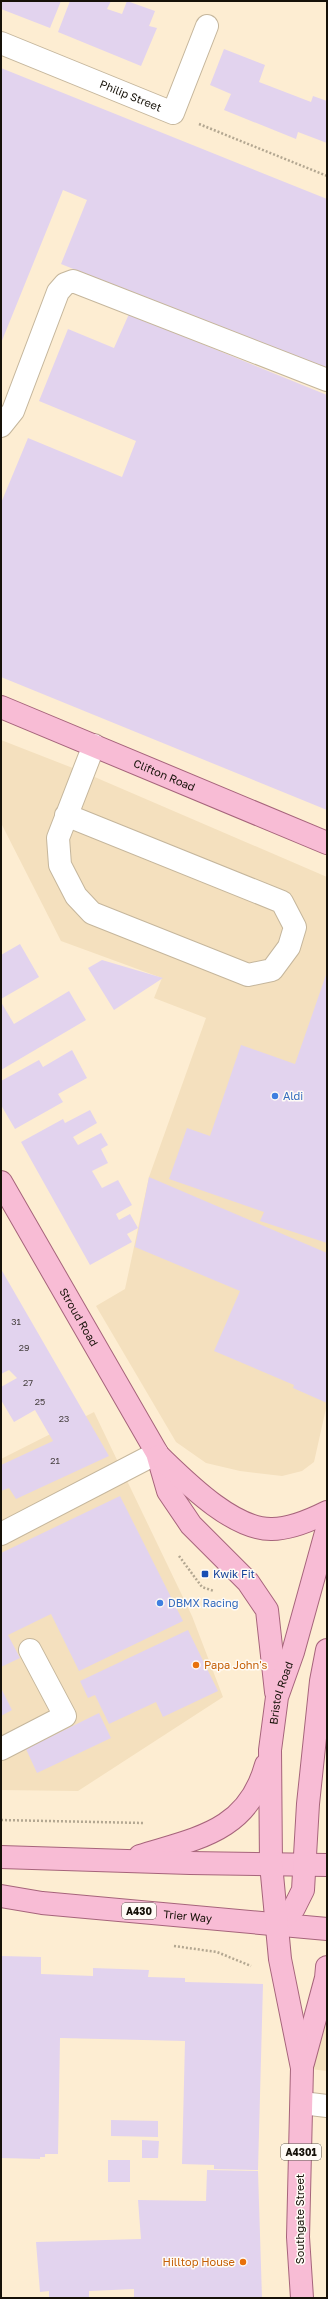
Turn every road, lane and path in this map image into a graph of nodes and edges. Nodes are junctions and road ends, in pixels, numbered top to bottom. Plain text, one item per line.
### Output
1 (207, 26) dead end
2 (1, 42) edge
3 (173, 113) junction
4 (327, 176) edge
5 (327, 380) edge
6 (1, 426) edge
7 (1, 707) edge
8 (94, 745) junction
9 (66, 815) junction
10 (327, 843) edge
11 (1, 1182) edge
12 (157, 1453) junction
13 (327, 1512) edge
14 (327, 1529) edge
15 (1, 1534) edge
16 (176, 1553) dead end
17 (215, 1592) dead end
18 (30, 1650) dead end
19 (327, 1650) edge
20 (277, 1697) junction
21 (1, 1749) edge
22 (270, 1750) junction
23 (1, 1820) edge
24 (146, 1823) dead end
25 (1, 1857) edge
26 (125, 1861) junction
27 (271, 1864) junction
28 (305, 1865) junction
29 (327, 1865) edge
30 (1, 1896) edge
31 (278, 1924) junction
32 (327, 1928) edge
33 (169, 1945) dead end
34 (327, 1968) edge
35 (283, 1975) junction
36 (302, 2068) junction
37 (302, 2103) junction
38 (327, 2106) edge
39 (302, 2298) edge

1 - 3 street, Philip Street
2 - 3 street, Philip Street
3 - 4 path
5 - 6 street
7 - 8 main road, Clifton Road
8 - 9 street
8 - 10 main road, Clifton Road
9 - 9 street
11 - 12 main road, Stroud Road
12 - 13 main road, Stroud Road
12 - 15 street
12 - 20 main road, Stroud Road
14 - 20 main road, Bristol Road
16 - 17 path
18 - 21 street
19 - 28 main road
20 - 22 main road, Bristol Road
22 - 26 main road
22 - 27 main road, Bristol Road
23 - 24 path
25 - 26 main road
26 - 27 main road
27 - 28 main road
27 - 31 main road, Southgate Street / A4301
28 - 29 main road
28 - 31 main road
30 - 31 main road, Trier Way / A430
31 - 32 main road, Trier Way / A430
31 - 35 main road, Southgate Street / A4301
33 - 35 path
34 - 36 main road, Southgate Street / A4301
35 - 36 main road, Southgate Street / A4301
36 - 37 main road, Southgate Street / A4301
37 - 38 street
37 - 39 main road, Southgate Street / A4301

